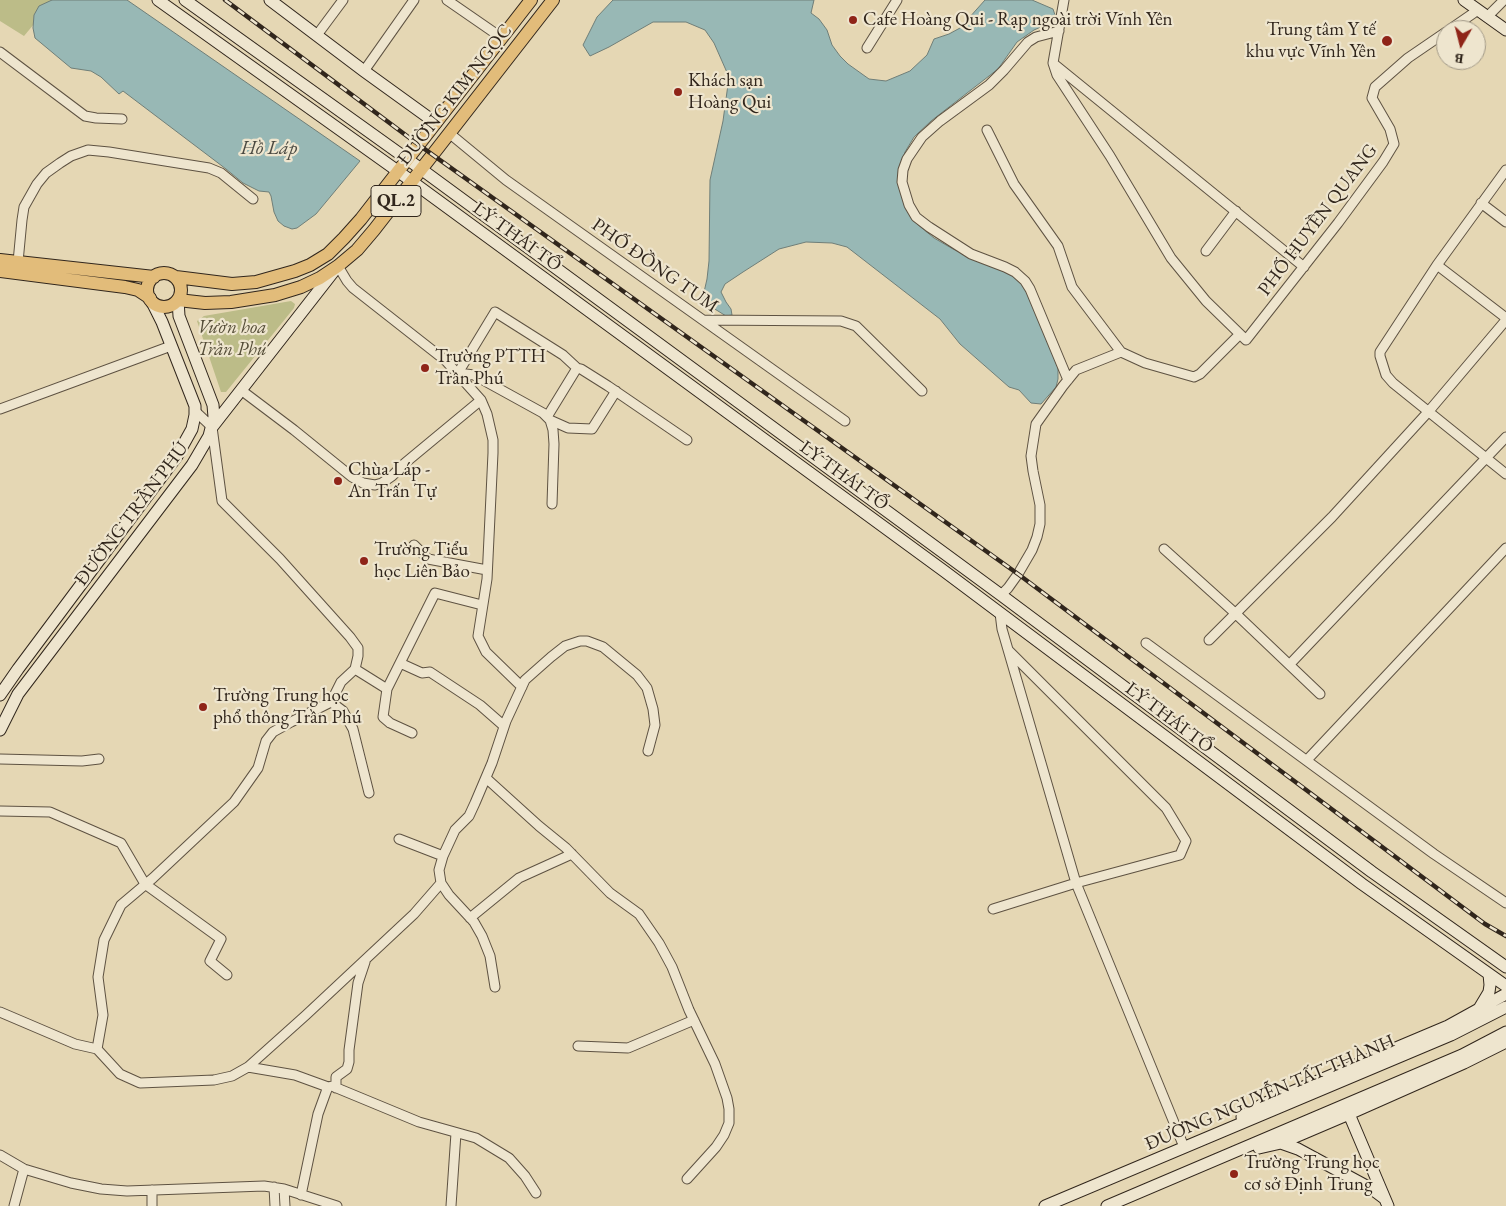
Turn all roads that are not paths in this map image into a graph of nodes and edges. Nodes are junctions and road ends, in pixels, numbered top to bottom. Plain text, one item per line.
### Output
1 (158, 0) edge
2 (185, 0) edge
3 (270, 0) edge
4 (343, 0) edge
5 (414, 0) edge
6 (446, 0) edge
7 (553, 0) edge
8 (897, 0) edge
9 (1064, 0) edge
10 (1464, 0) edge
11 (1504, 0) edge
12 (526, 2) edge
13 (1483, 13) junction
14 (1469, 20) edge
15 (1506, 30) edge
16 (1059, 31) junction
17 (317, 36) junction
18 (502, 38) junction
19 (1436, 39) edge
20 (866, 48) dead end
21 (0, 52) edge
22 (1053, 63) junction
23 (364, 71) junction
24 (122, 119) dead end
25 (436, 123) junction
26 (987, 130) dead end
27 (450, 133) junction
28 (408, 160) junction
29 (421, 169) junction
30 (1506, 170) edge
31 (398, 172) junction
32 (412, 182) junction
33 (252, 199) dead end
34 (1481, 204) junction
35 (1236, 211) junction
36 (1506, 222) edge
37 (1206, 251) dead end
38 (0, 260) edge
39 (18, 262) junction
40 (1437, 265) junction
41 (338, 266) junction
42 (1304, 266) junction
43 (0, 271) edge
44 (154, 277) junction
45 (176, 277) junction
46 (150, 298) junction
47 (178, 300) junction
48 (1506, 319) edge
49 (704, 320) junction
50 (1243, 337) junction
51 (171, 346) junction
52 (1121, 352) junction
53 (577, 368) junction
54 (458, 373) junction
55 (1068, 380) junction
56 (241, 390) junction
57 (922, 390) dead end
58 (616, 391) junction
59 (481, 400) junction
60 (0, 409) edge
61 (195, 411) junction
62 (1428, 411) junction
63 (549, 419) junction
64 (845, 421) dead end
65 (212, 427) junction
66 (1506, 437) edge
67 (687, 440) dead end
68 (1486, 458) junction
69 (1506, 474) edge
70 (552, 504) dead end
71 (414, 545) dead end
72 (1506, 548) edge
73 (1164, 549) dead end
74 (952, 560) junction
75 (487, 570) junction
76 (944, 571) junction
77 (1001, 595) junction
78 (482, 605) junction
79 (1000, 613) junction
80 (1235, 613) junction
81 (1209, 640) dead end
82 (1146, 643) dead end
83 (1008, 649) junction
84 (400, 663) junction
85 (1290, 664) junction
86 (355, 669) junction
87 (1122, 685) junction
88 (522, 687) junction
89 (387, 689) junction
90 (1320, 694) dead end
91 (0, 695) edge
92 (1113, 697) junction
93 (332, 702) junction
94 (504, 726) junction
95 (0, 730) edge
96 (412, 733) dead end
97 (648, 751) dead end
98 (0, 759) edge
99 (100, 759) dead end
100 (1307, 760) junction
101 (486, 778) junction
102 (369, 794) dead end
103 (0, 811) edge
104 (399, 839) dead end
105 (572, 854) junction
106 (443, 856) junction
107 (441, 882) junction
108 (1076, 883) junction
109 (145, 884) junction
110 (1506, 903) edge
111 (993, 909) dead end
112 (470, 918) junction
113 (366, 959) junction
114 (1506, 967) edge
115 (1489, 974) junction
116 (227, 975) dead end
117 (1506, 986) edge
118 (495, 987) dead end
119 (1504, 1001) edge
120 (1477, 1010) junction
121 (0, 1012) edge
122 (694, 1020) junction
123 (1506, 1032) edge
124 (1506, 1042) edge
125 (578, 1046) dead end
126 (97, 1048) junction
127 (248, 1066) junction
128 (332, 1088) junction
129 (1349, 1114) junction
130 (456, 1133) junction
131 (1211, 1136) junction
132 (1281, 1142) junction
133 (1184, 1147) junction
134 (0, 1155) edge
135 (1221, 1158) junction
136 (24, 1169) junction
137 (687, 1179) dead end
138 (274, 1187) junction
139 (152, 1190) junction
140 (284, 1190) junction
141 (536, 1193) dead end
142 (301, 1195) junction
143 (1386, 1202) edge
144 (14, 1206) edge
145 (152, 1206) edge
146 (275, 1206) edge
147 (285, 1206) edge
148 (337, 1206) edge
149 (451, 1206) edge
150 (1044, 1206) edge
151 (1107, 1206) edge

1 - 31 main road, LÝ THÁI TỔ
2 - 28 main road, LÝ THÁI TỔ
3 - 17 main road
4 - 17 street
5 - 23 street
6 - 18 street
7 - 27 main road, ĐƯỜNG KIM NGỌC / QL.2
8 - 20 street
9 - 16 street
10 - 13 main road
11 - 13 street, PHỐ HUYỀN QUANG
12 - 18 main road, ĐƯỜNG KIM NGỌC / QL.2
13 - 14 street, PHỐ HUYỀN QUANG
13 - 15 main road
16 - 22 street
16 - 55 street
17 - 23 main road
18 - 25 main road, ĐƯỜNG KIM NGỌC / QL.2
19 - 42 street, PHỐ HUYỀN QUANG
21 - 24 street
22 - 35 street
22 - 50 street
23 - 25 main road
25 - 28 main road, ĐƯỜNG KIM NGỌC / QL.2
26 - 52 street
27 - 29 main road, ĐƯỜNG KIM NGỌC / QL.2
27 - 49 street, PHỐ ĐỒNG TUM
28 - 29 main road, LÝ THÁI TỔ
28 - 31 main road, ĐƯỜNG KIM NGỌC / QL.2
29 - 32 main road, ĐƯỜNG KIM NGỌC / QL.2
29 - 74 main road, LÝ THÁI TỔ
30 - 34 street
31 - 32 main road, LÝ THÁI TỔ
31 - 45 main road, ĐƯỜNG KIM NGỌC / QL.2
32 - 41 main road, ĐƯỜNG KIM NGỌC / QL.2
32 - 76 main road, LÝ THÁI TỔ
33 - 39 street
34 - 36 street
34 - 40 street
35 - 37 street
35 - 42 street
38 - 39 main road, QL.2
39 - 44 main road, QL.2
40 - 48 street
40 - 62 street
41 - 47 main road, ĐƯỜNG KIM NGỌC / QL.2
41 - 54 street
41 - 56 main road
42 - 50 street, PHỐ HUYỀN QUANG
43 - 46 main road, QL.2
44 - 45 main road, QL.2
44 - 46 main road
45 - 47 main road
46 - 47 main road, QL.2
46 - 51 main road
47 - 65 main road, ĐƯỜNG TRẦN PHÚ
48 - 62 street
49 - 57 street
49 - 64 street, PHỐ ĐỒNG TUM
50 - 52 street, PHỐ HUYỀN QUANG
51 - 60 street
51 - 61 main road
52 - 55 street
53 - 54 street
53 - 58 street
53 - 63 street
54 - 59 street
54 - 63 street
55 - 77 street
56 - 59 street
56 - 65 main road
58 - 63 street
58 - 67 street
59 - 75 street
61 - 65 street
61 - 91 main road, ĐƯỜNG TRẦN PHÚ
62 - 68 street
62 - 80 street
63 - 70 street
65 - 86 street
65 - 95 main road, ĐƯỜNG TRẦN PHÚ
66 - 68 street
68 - 69 street
68 - 85 street
71 - 75 street
72 - 100 street
73 - 80 street
74 - 76 main road
74 - 77 main road, LÝ THÁI TỔ
75 - 78 street
76 - 79 main road, LÝ THÁI TỔ
77 - 87 main road, LÝ THÁI TỔ
78 - 84 street
78 - 88 street
79 - 83 street
79 - 92 main road, LÝ THÁI TỔ
80 - 81 street
80 - 85 street
82 - 100 street
83 - 108 street
83 - 108 street
84 - 89 street
84 - 94 street
85 - 90 street
86 - 89 street
86 - 93 street
87 - 92 main road
87 - 114 main road, LÝ THÁI TỔ
88 - 94 street
88 - 97 street
89 - 96 street
92 - 115 main road, LÝ THÁI TỔ
93 - 102 street
93 - 109 street
94 - 101 street
98 - 99 street
100 - 110 street
101 - 105 street
101 - 106 street
103 - 109 street
104 - 106 street
105 - 112 street
105 - 122 street
106 - 107 street
107 - 112 street
107 - 113 street
108 - 111 street
108 - 133 street
109 - 116 street
109 - 126 street
112 - 118 street
113 - 127 street
113 - 128 street
115 - 117 main road, LÝ THÁI TỔ
115 - 120 main road
119 - 120 main road
119 - 131 main road, ĐƯỜNG NGUYỄN TẤT THÀNH
120 - 131 main road
121 - 126 street
122 - 125 street
122 - 137 street
123 - 135 main road
124 - 129 main road
126 - 127 street
127 - 128 street
128 - 130 street
128 - 142 street
129 - 132 main road
129 - 143 main road
130 - 141 street
130 - 149 street
131 - 133 main road, ĐƯỜNG NGUYỄN TẤT THÀNH
132 - 135 main road
132 - 143 main road
133 - 150 main road, ĐƯỜNG NGUYỄN TẤT THÀNH
134 - 136 street
135 - 151 main road
136 - 139 street
136 - 144 street
138 - 139 street
138 - 140 street
138 - 146 street
139 - 145 street
140 - 142 street
140 - 147 street
142 - 148 street

